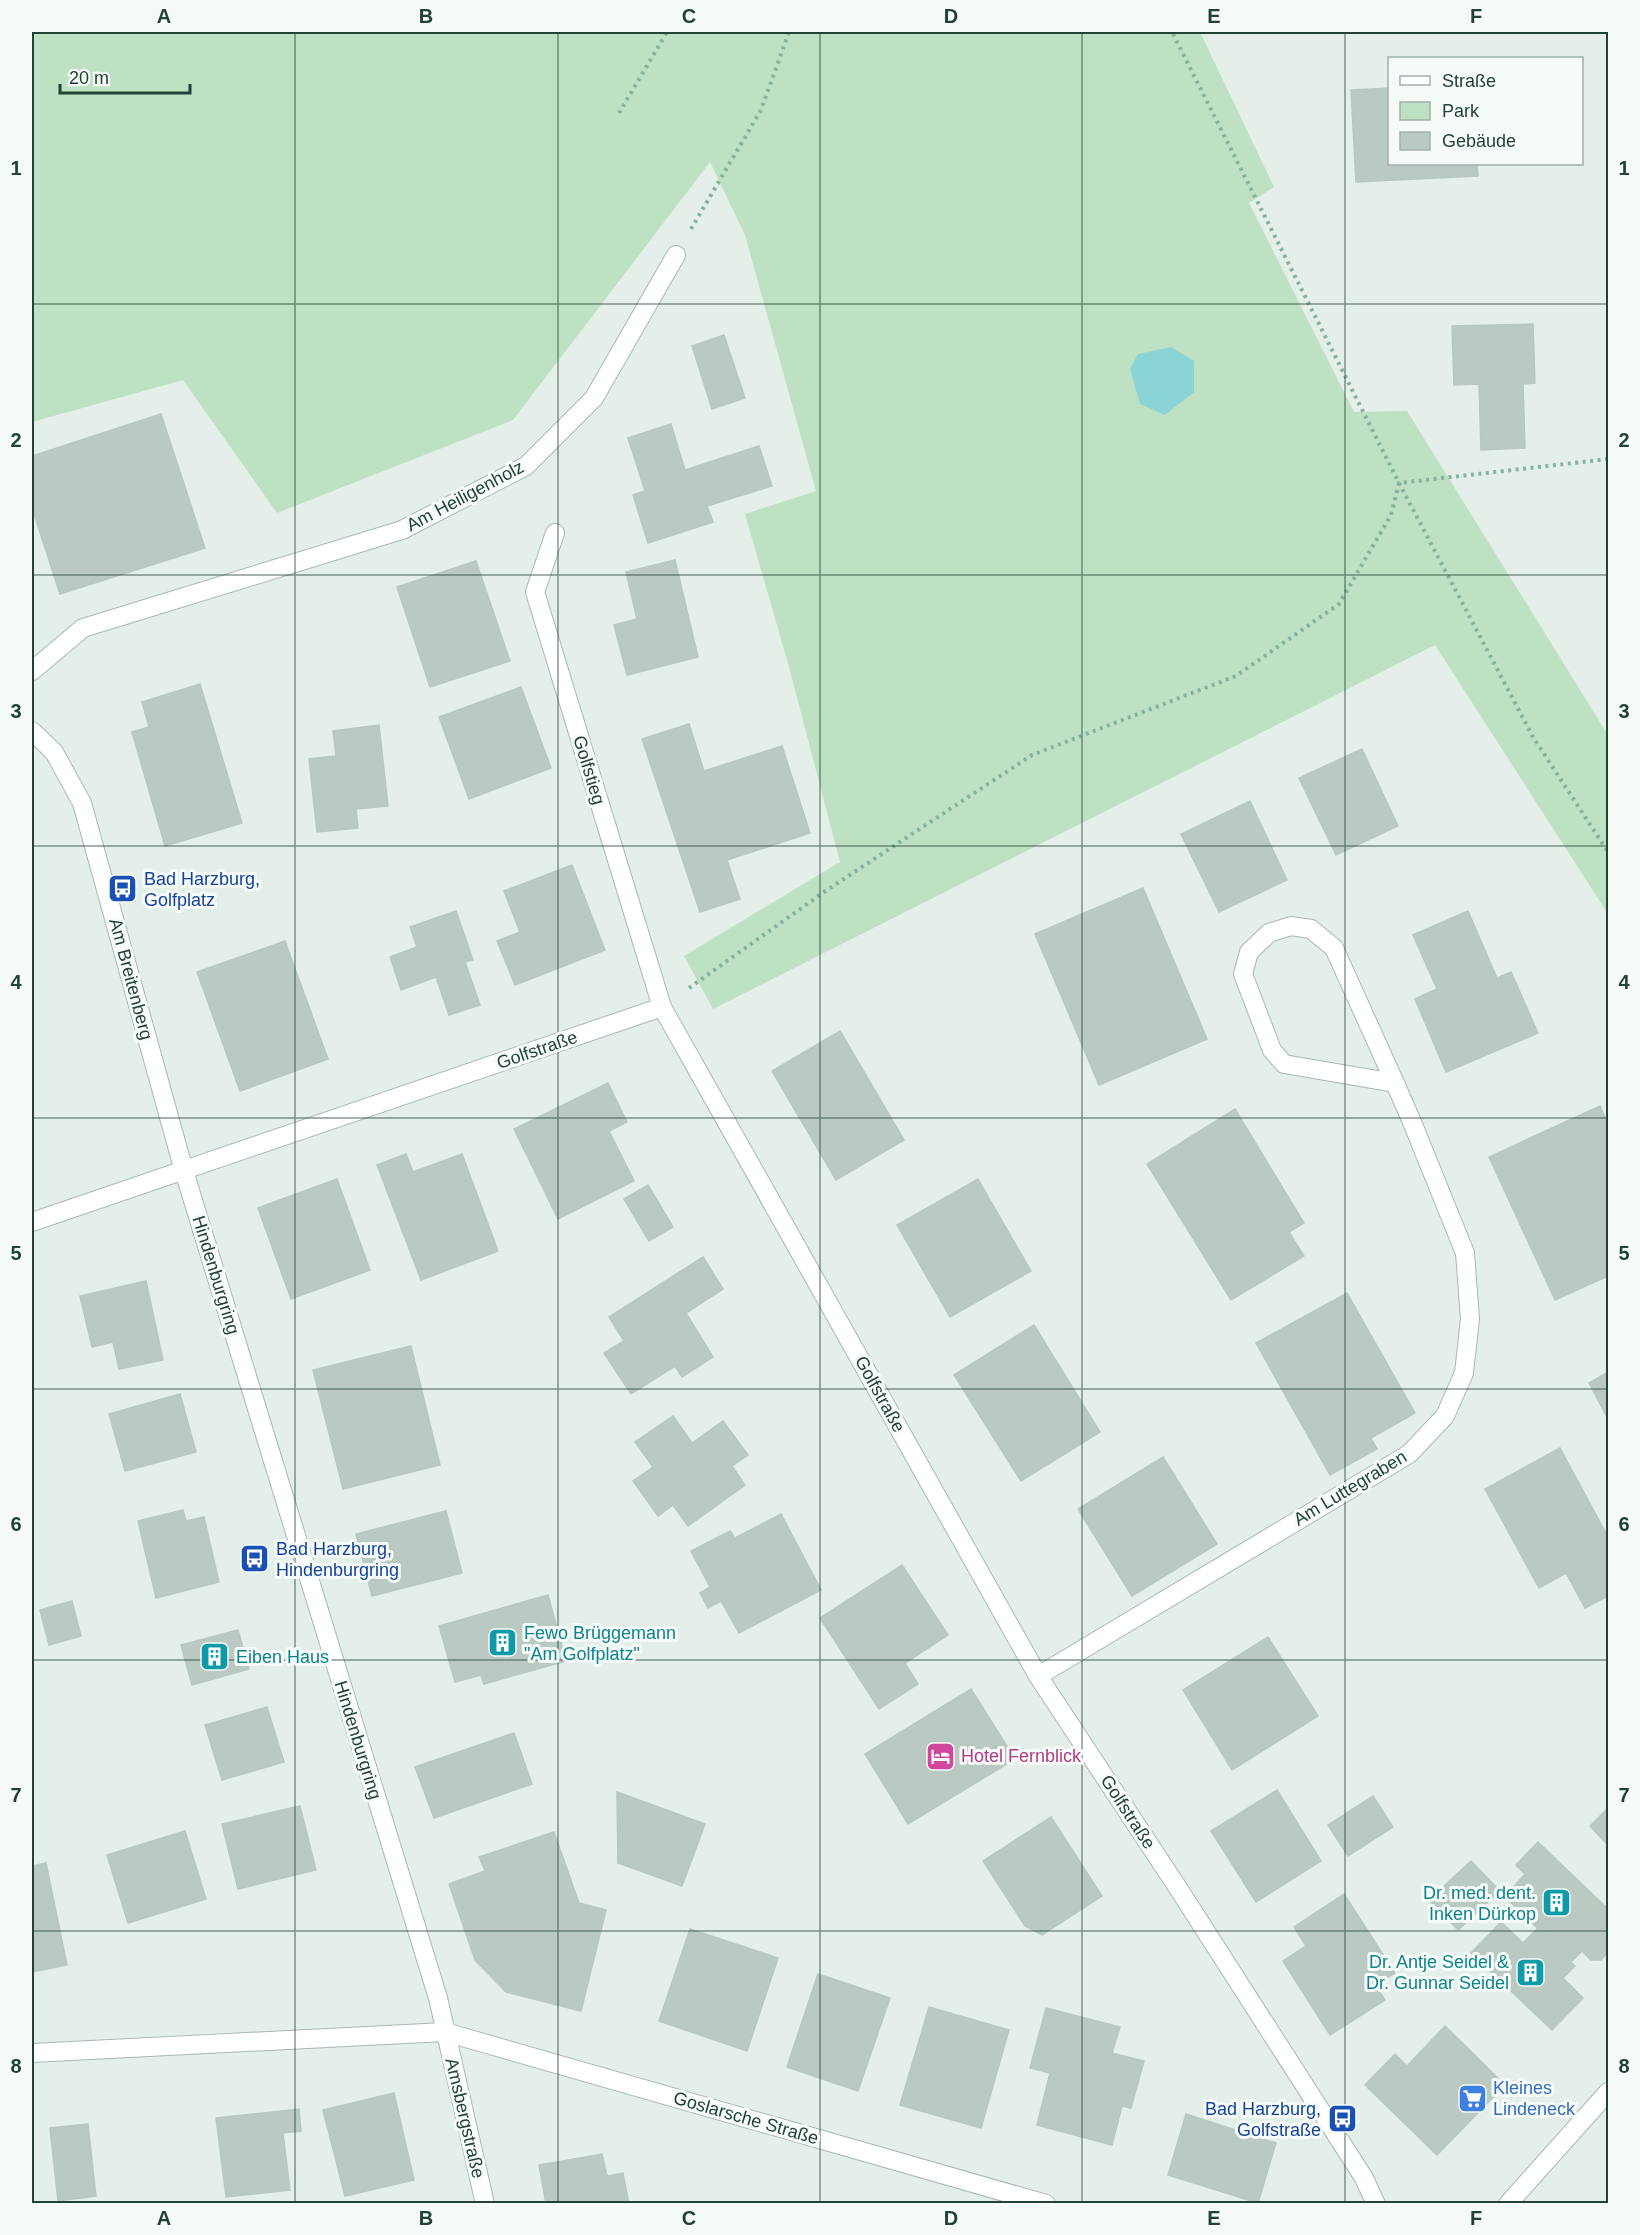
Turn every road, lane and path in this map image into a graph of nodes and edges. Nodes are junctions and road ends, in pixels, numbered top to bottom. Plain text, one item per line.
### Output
1 (667, 32) edge
2 (789, 32) edge
3 (1172, 32) edge
4 (619, 113) dead end
5 (676, 255) joint
6 (1608, 459) edge
7 (1399, 483) junction
8 (555, 533) dead end
9 (32, 671) edge
10 (32, 731) edge
11 (1608, 852) edge
12 (662, 1007) junction
13 (1395, 1083) junction
14 (184, 1171) junction
15 (32, 1222) edge
16 (1038, 1676) junction
17 (445, 2032) junction
18 (32, 2053) edge
19 (1608, 2092) edge
20 (485, 2204) edge
21 (1046, 2204) edge
22 (1376, 2204) edge
23 (1508, 2204) edge

1 - 4 path
2 - 5 path
3 - 7 path
5 - 9 street, Am Heiligenholz
6 - 7 path
7 - 11 path
7 - 12 path
8 - 12 street, Golfstieg
10 - 14 street, Am Breitenberg
12 - 14 street, Golfstraße
12 - 16 street, Golfstraße
13 - 13 street, Am Luttegraben
13 - 16 street, Am Luttegraben
14 - 15 street
14 - 17 street, Hindenburgring
16 - 22 street, Golfstraße
17 - 18 street
17 - 20 street, Amsbergstraße
17 - 21 street, Goslarsche Straße
19 - 23 street

